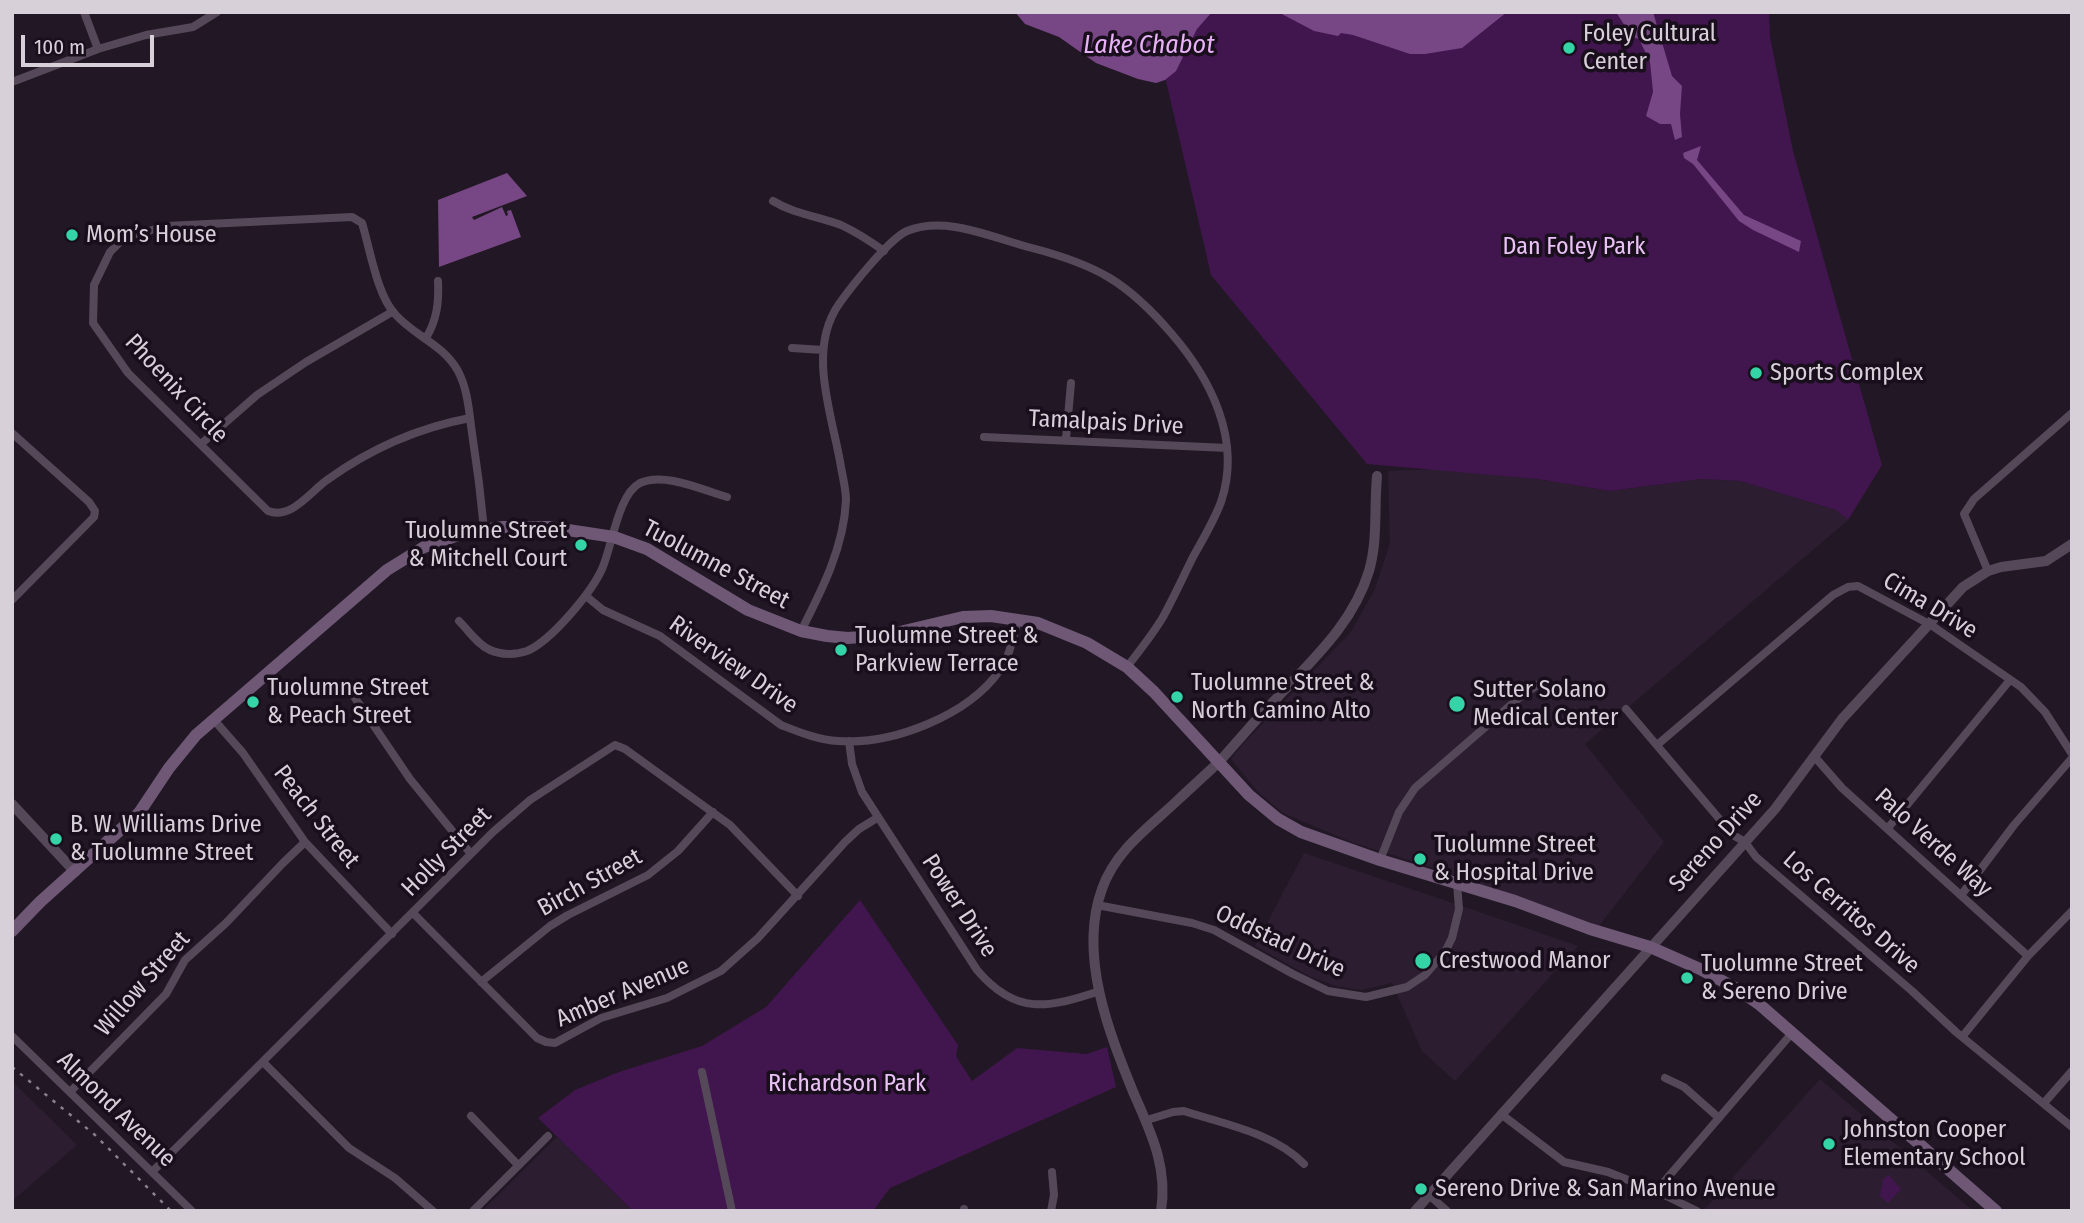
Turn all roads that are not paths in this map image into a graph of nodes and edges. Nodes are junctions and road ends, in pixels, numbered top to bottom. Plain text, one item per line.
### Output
1 (84, 12) edge
2 (217, 12) edge
3 (98, 49) junction
4 (12, 82) edge
5 (773, 201) dead end
6 (884, 251) junction
7 (438, 281) dead end
8 (392, 312) junction
9 (426, 338) junction
10 (792, 348) dead end
11 (823, 350) junction
12 (1071, 383) dead end
13 (2072, 413) edge
14 (470, 418) junction
15 (12, 433) edge
16 (984, 437) dead end
17 (1066, 439) junction
18 (201, 444) junction
19 (1227, 448) junction
20 (1377, 477) dead end
21 (727, 497) dead end
22 (484, 529) junction
23 (614, 537) junction
24 (2072, 544) edge
25 (1988, 571) junction
26 (13, 596) edge
27 (586, 596) junction
28 (1017, 620) junction
29 (459, 621) dead end
30 (1931, 625) junction
31 (801, 631) junction
32 (1128, 667) junction
33 (2010, 680) junction
34 (1539, 684) dead end
35 (354, 695) dead end
36 (1626, 709) dead end
37 (214, 720) junction
38 (849, 741) junction
39 (1657, 745) junction
40 (1814, 756) junction
41 (2072, 756) edge
42 (1218, 763) junction
43 (12, 804) edge
44 (713, 812) junction
45 (877, 818) junction
46 (1888, 828) junction
47 (305, 842) junction
48 (1745, 842) junction
49 (471, 854) junction
50 (1380, 860) junction
51 (75, 872) junction
52 (1457, 883) junction
53 (1962, 894) junction
54 (798, 896) junction
55 (1097, 905) junction
56 (2072, 911) edge
57 (413, 913) junction
58 (12, 931) edge
59 (392, 934) junction
60 (1650, 947) junction
61 (2028, 956) junction
62 (481, 982) junction
63 (1100, 991) junction
64 (1792, 1033) junction
65 (12, 1037) edge
66 (1962, 1037) junction
67 (263, 1062) junction
68 (2072, 1071) edge
69 (702, 1072) dead end
70 (1665, 1078) dead end
71 (70, 1092) junction
72 (2044, 1103) junction
73 (1501, 1114) junction
74 (471, 1116) dead end
75 (1719, 1118) junction
76 (1147, 1120) junction
77 (2072, 1127) edge
78 (548, 1136) dead end
79 (1304, 1164) dead end
80 (518, 1165) junction
81 (152, 1172) junction
82 (1052, 1172) dead end
83 (1656, 1191) junction
84 (1429, 1195) junction
85 (192, 1211) edge
86 (433, 1211) edge
87 (473, 1211) edge
88 (732, 1211) edge
89 (1051, 1211) edge
90 (1161, 1211) edge
91 (1415, 1211) edge
92 (1447, 1211) edge
93 (1697, 1211) edge
94 (1996, 1211) edge

1 - 3 street
2 - 3 street
3 - 4 street
5 - 6 street
6 - 11 street
6 - 19 street
7 - 9 street
8 - 9 street, Phoenix Circle
8 - 18 street
8 - 18 street, Phoenix Circle
9 - 14 street, Phoenix Circle
10 - 11 street
11 - 31 street
12 - 17 street
13 - 25 street
14 - 18 street, Phoenix Circle
14 - 22 street, Phoenix Circle
15 - 26 street
16 - 17 street, Tamalpais Drive
17 - 19 street, Tamalpais Drive
19 - 32 street
20 - 42 street
21 - 23 street
22 - 23 main road, Tuolumne Street
22 - 37 main road, Tuolumne Street
23 - 27 street
23 - 31 main road, Tuolumne Street
24 - 25 street, Sereno Drive
25 - 30 street, Sereno Drive
27 - 29 street
27 - 38 street, Riverview Drive
28 - 31 main road, Tuolumne Street
28 - 32 main road, Tuolumne Street
28 - 38 street, Riverview Drive
30 - 33 street, Cima Drive
30 - 39 street, Cima Drive
30 - 40 street, Sereno Drive
32 - 42 main road, Tuolumne Street
33 - 41 street, Cima Drive
33 - 46 street
34 - 50 street
35 - 49 street
36 - 39 street, Los Cerritos Drive
37 - 47 street, Peach Street
37 - 51 main road, Tuolumne Street
38 - 45 street, Power Drive
39 - 48 street, Los Cerritos Drive
40 - 46 street, Palo Verde Way
40 - 48 street, Sereno Drive
41 - 53 street
42 - 50 main road, Tuolumne Street
42 - 55 street
43 - 51 street
44 - 49 street, Holly Street
44 - 54 street, Holly Street
44 - 62 street, Birch Street
45 - 54 street, Amber Avenue
45 - 63 street, Power Drive
46 - 53 street, Palo Verde Way
47 - 59 street, Peach Street
47 - 71 street, Willow Street
48 - 60 street, Sereno Drive
48 - 66 street, Los Cerritos Drive
49 - 57 street, Holly Street
50 - 52 main road, Tuolumne Street
51 - 58 main road, Tuolumne Street
52 - 55 street, Oddstad Drive
52 - 60 main road, Tuolumne Street
53 - 61 street, Palo Verde Way
54 - 62 street, Amber Avenue
55 - 63 street
56 - 61 street
57 - 59 street, Holly Street
57 - 62 street, Amber Avenue
59 - 67 street, Holly Street
60 - 64 main road, Tuolumne Street
60 - 73 street, Sereno Drive
61 - 66 street
63 - 76 street
64 - 75 street
64 - 94 main road, Tuolumne Street
65 - 71 street, Almond Avenue
66 - 72 street, Los Cerritos Drive
67 - 81 street, Holly Street
67 - 86 street
68 - 72 street
69 - 88 street
70 - 75 street
71 - 81 street, Almond Avenue
72 - 77 street, Los Cerritos Drive
73 - 83 street
73 - 84 street, Sereno Drive
74 - 80 street
75 - 83 street
76 - 79 street
76 - 90 street
78 - 80 street
80 - 87 street
81 - 85 street, Almond Avenue
82 - 89 street
83 - 93 street
84 - 91 street, Sereno Drive
84 - 92 street

